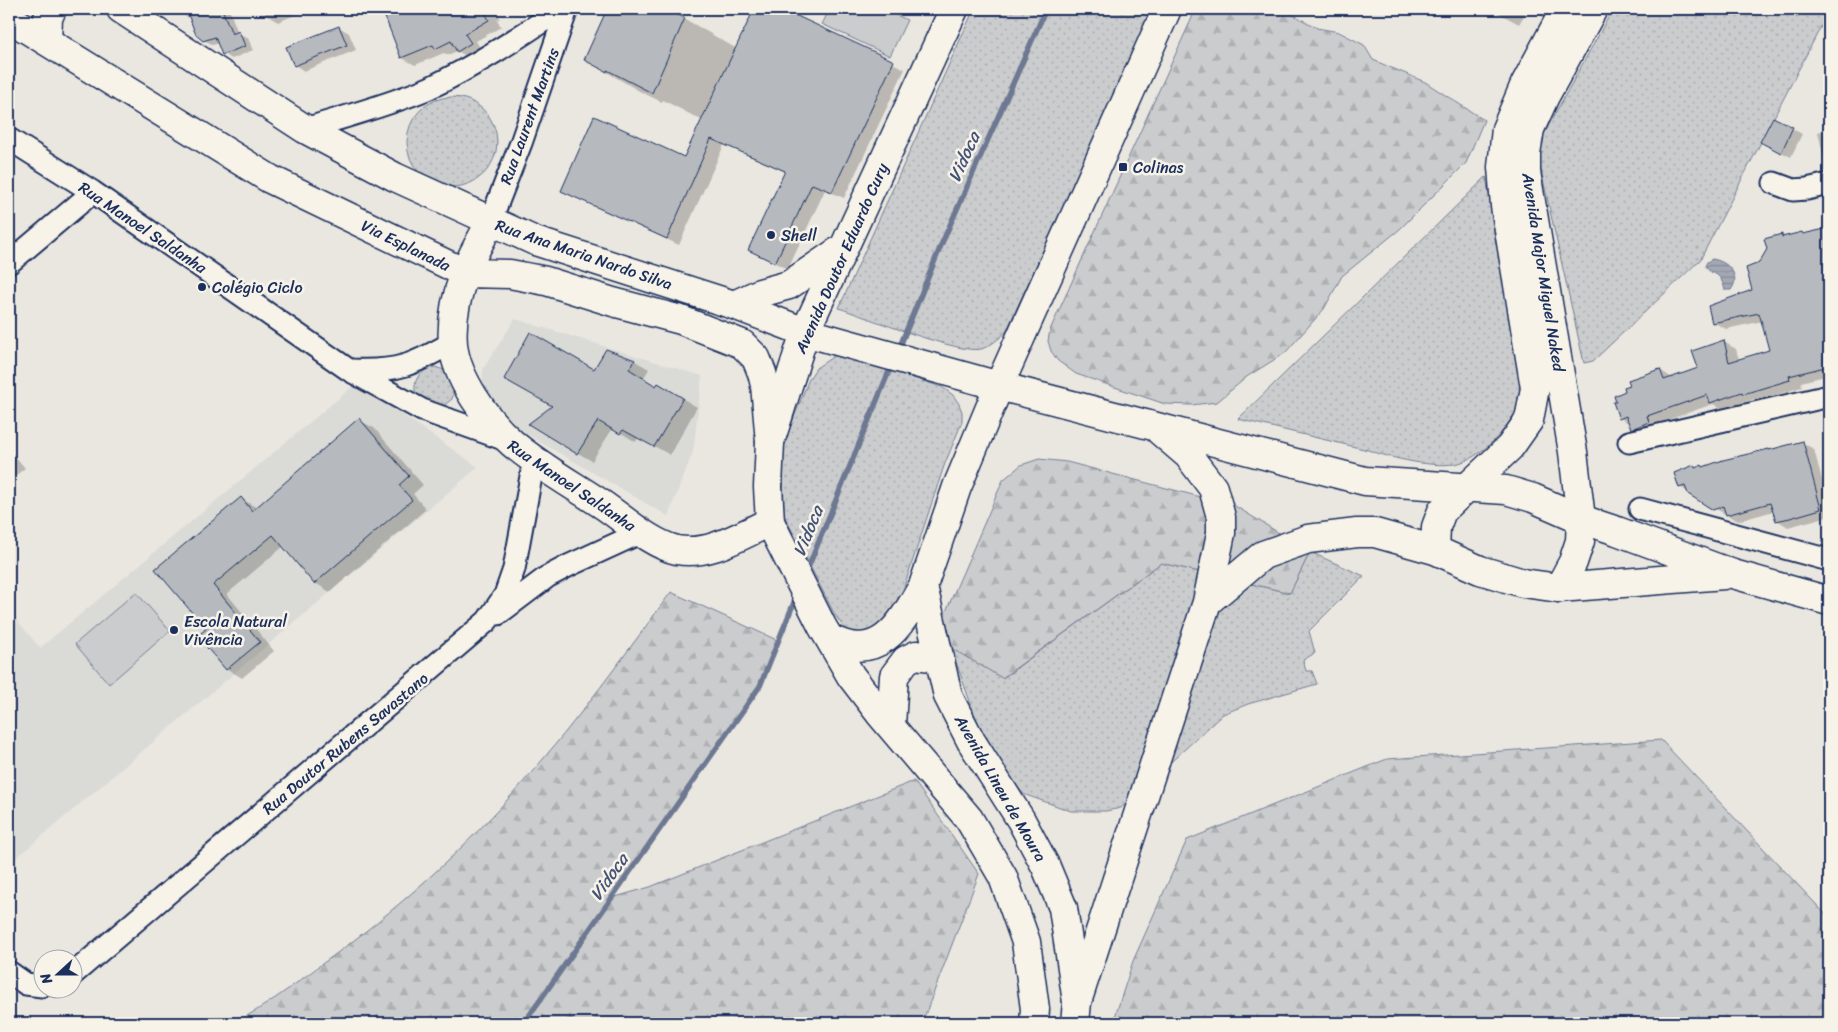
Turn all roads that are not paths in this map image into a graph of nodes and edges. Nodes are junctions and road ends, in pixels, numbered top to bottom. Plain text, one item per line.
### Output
1 (52, 9) edge
2 (121, 9) edge
3 (561, 9) edge
4 (568, 9) edge
5 (954, 9) edge
6 (1167, 9) edge
7 (1565, 9) edge
8 (1592, 9) edge
9 (27, 24) edge
10 (305, 129) junction
11 (9, 139) edge
12 (1774, 183) dead end
13 (1829, 184) edge
14 (93, 192) junction
15 (490, 222) junction
16 (844, 247) junction
17 (10, 260) edge
18 (465, 273) junction
19 (734, 305) junction
20 (806, 332) junction
21 (453, 342) junction
22 (349, 370) junction
23 (999, 386) junction
24 (1829, 396) edge
25 (1155, 427) junction
26 (511, 442) junction
27 (770, 442) junction
28 (1629, 442) dead end
29 (534, 460) junction
30 (1467, 486) junction
31 (1640, 509) dead end
32 (1581, 519) junction
33 (773, 529) junction
34 (642, 532) junction
35 (1436, 550) junction
36 (1829, 560) edge
37 (1734, 574) junction
38 (923, 586) junction
39 (1559, 588) junction
40 (1829, 601) edge
41 (1207, 602) junction
42 (487, 621) junction
43 (826, 632) junction
44 (940, 658) junction
45 (891, 726) junction
46 (82, 966) edge
47 (9, 972) edge
48 (32, 985) edge
49 (1076, 1013) edge
50 (1034, 1023) edge

1 - 9 main road
2 - 10 main road, Rua Ana Maria Nardo Silva
3 - 10 street, Rua Laurent Martins
4 - 15 street, Rua Laurent Martins
5 - 16 main road, Avenida Doutor Eduardo Cury
6 - 23 main road
7 - 30 main road, Avenida Major Miguel Naked
8 - 32 main road, Avenida Major Miguel Naked
9 - 18 main road, Via Esplanada
10 - 15 main road, Rua Ana Maria Nardo Silva
11 - 14 street, Rua Manoel Saldanha
12 - 13 street
14 - 17 street
14 - 22 street, Rua Manoel Saldanha
15 - 18 main road
15 - 19 main road, Rua Ana Maria Nardo Silva
16 - 19 main road
16 - 20 main road, Avenida Doutor Eduardo Cury
18 - 21 main road
18 - 27 main road, Via Esplanada
19 - 20 main road, Rua Ana Maria Nardo Silva
20 - 23 main road, Rua Ana Maria Nardo Silva
20 - 27 main road, Avenida Doutor Eduardo Cury
21 - 22 street
21 - 26 main road
22 - 26 street, Rua Manoel Saldanha
23 - 25 main road, Rua Ana Maria Nardo Silva
23 - 38 main road
24 - 28 street
25 - 30 main road, Rua Ana Maria Nardo Silva
25 - 41 main road
26 - 29 main road, Rua Manoel Saldanha
27 - 33 main road, Avenida Doutor Eduardo Cury
29 - 34 main road, Rua Manoel Saldanha
29 - 42 street, Rua Doutor Rubens Savastano
30 - 32 main road, Rua Ana Maria Nardo Silva
30 - 35 main road, Avenida Major Miguel Naked
31 - 36 street
32 - 37 main road, Rua Ana Maria Nardo Silva
32 - 39 main road, Avenida Major Miguel Naked
33 - 34 main road, Rua Manoel Saldanha
33 - 43 main road, Avenida Doutor Eduardo Cury
34 - 42 street
35 - 39 main road
35 - 41 main road
37 - 39 main road
37 - 40 main road, Rua Ana Maria Nardo Silva
38 - 43 main road
38 - 44 main road, Avenida Lineu de Moura
41 - 49 main road
42 - 46 street, Rua Doutor Rubens Savastano
43 - 45 main road
44 - 45 main road
44 - 49 main road, Avenida Lineu de Moura
45 - 50 main road
47 - 48 street

